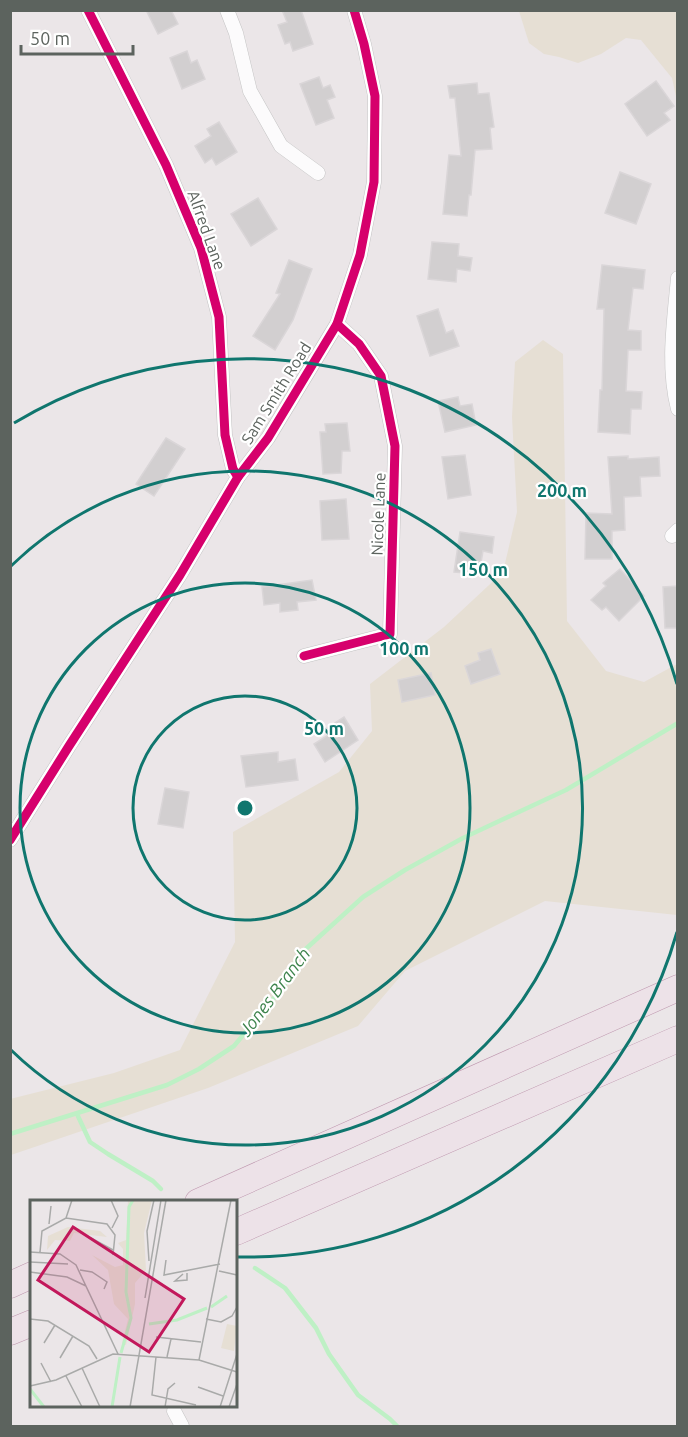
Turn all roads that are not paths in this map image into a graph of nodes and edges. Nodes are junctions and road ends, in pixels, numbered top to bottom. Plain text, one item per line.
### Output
1 (88, 10) edge
2 (227, 10) edge
3 (354, 10) edge
4 (318, 173) dead end
5 (678, 278) edge
6 (337, 324) junction
7 (678, 409) edge
8 (238, 477) junction
9 (304, 656) dead end
10 (10, 840) edge
11 (678, 988) edge
12 (678, 1039) edge
13 (202, 1200) edge
14 (237, 1232) edge
15 (30, 1276) edge
16 (10, 1285) edge
17 (30, 1324) edge
18 (10, 1332) edge
19 (174, 1411) dead end
20 (182, 1426) edge

1 - 8 street, Alfred Lane
2 - 4 street
3 - 6 street, Sam Smith Road
5 - 7 street
6 - 8 street, Sam Smith Road
6 - 9 street, Nicole Lane
8 - 10 street, Sam Smith Road
11 - 13 highway
12 - 14 highway
15 - 16 highway
17 - 18 highway
19 - 20 street

